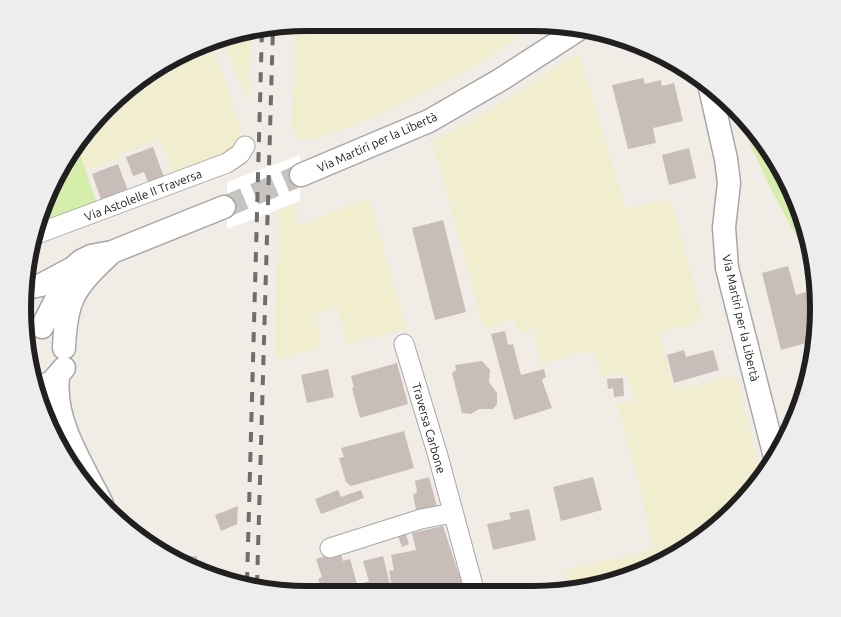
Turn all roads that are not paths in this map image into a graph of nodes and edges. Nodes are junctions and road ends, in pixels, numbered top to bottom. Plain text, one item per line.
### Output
1 (571, 34) edge
2 (712, 98) edge
3 (245, 146) dead end
4 (301, 175) tunnel mouth
5 (224, 207) tunnel mouth
6 (42, 232) edge
7 (112, 252) junction
8 (73, 268) junction
9 (32, 287) edge
10 (32, 326) edge
11 (404, 344) dead end
12 (64, 348) junction
13 (58, 377) junction
14 (42, 385) edge
15 (50, 408) edge
16 (62, 422) junction
17 (773, 448) edge
18 (89, 476) edge
19 (453, 513) junction
20 (330, 548) dead end
21 (473, 586) edge

1 - 4 street, Via Martiri per la Libertà
2 - 17 street, Via Martiri per la Libertà
3 - 6 street, Via Astolelle II Traversa
5 - 7 street
7 - 8 street
7 - 12 street
8 - 9 street
8 - 10 street
10 - 12 street
11 - 19 street, Traversa Carbone
12 - 13 street
13 - 14 street
13 - 16 street
15 - 16 street
16 - 18 street
19 - 20 street
19 - 21 street, Traversa Carbone

